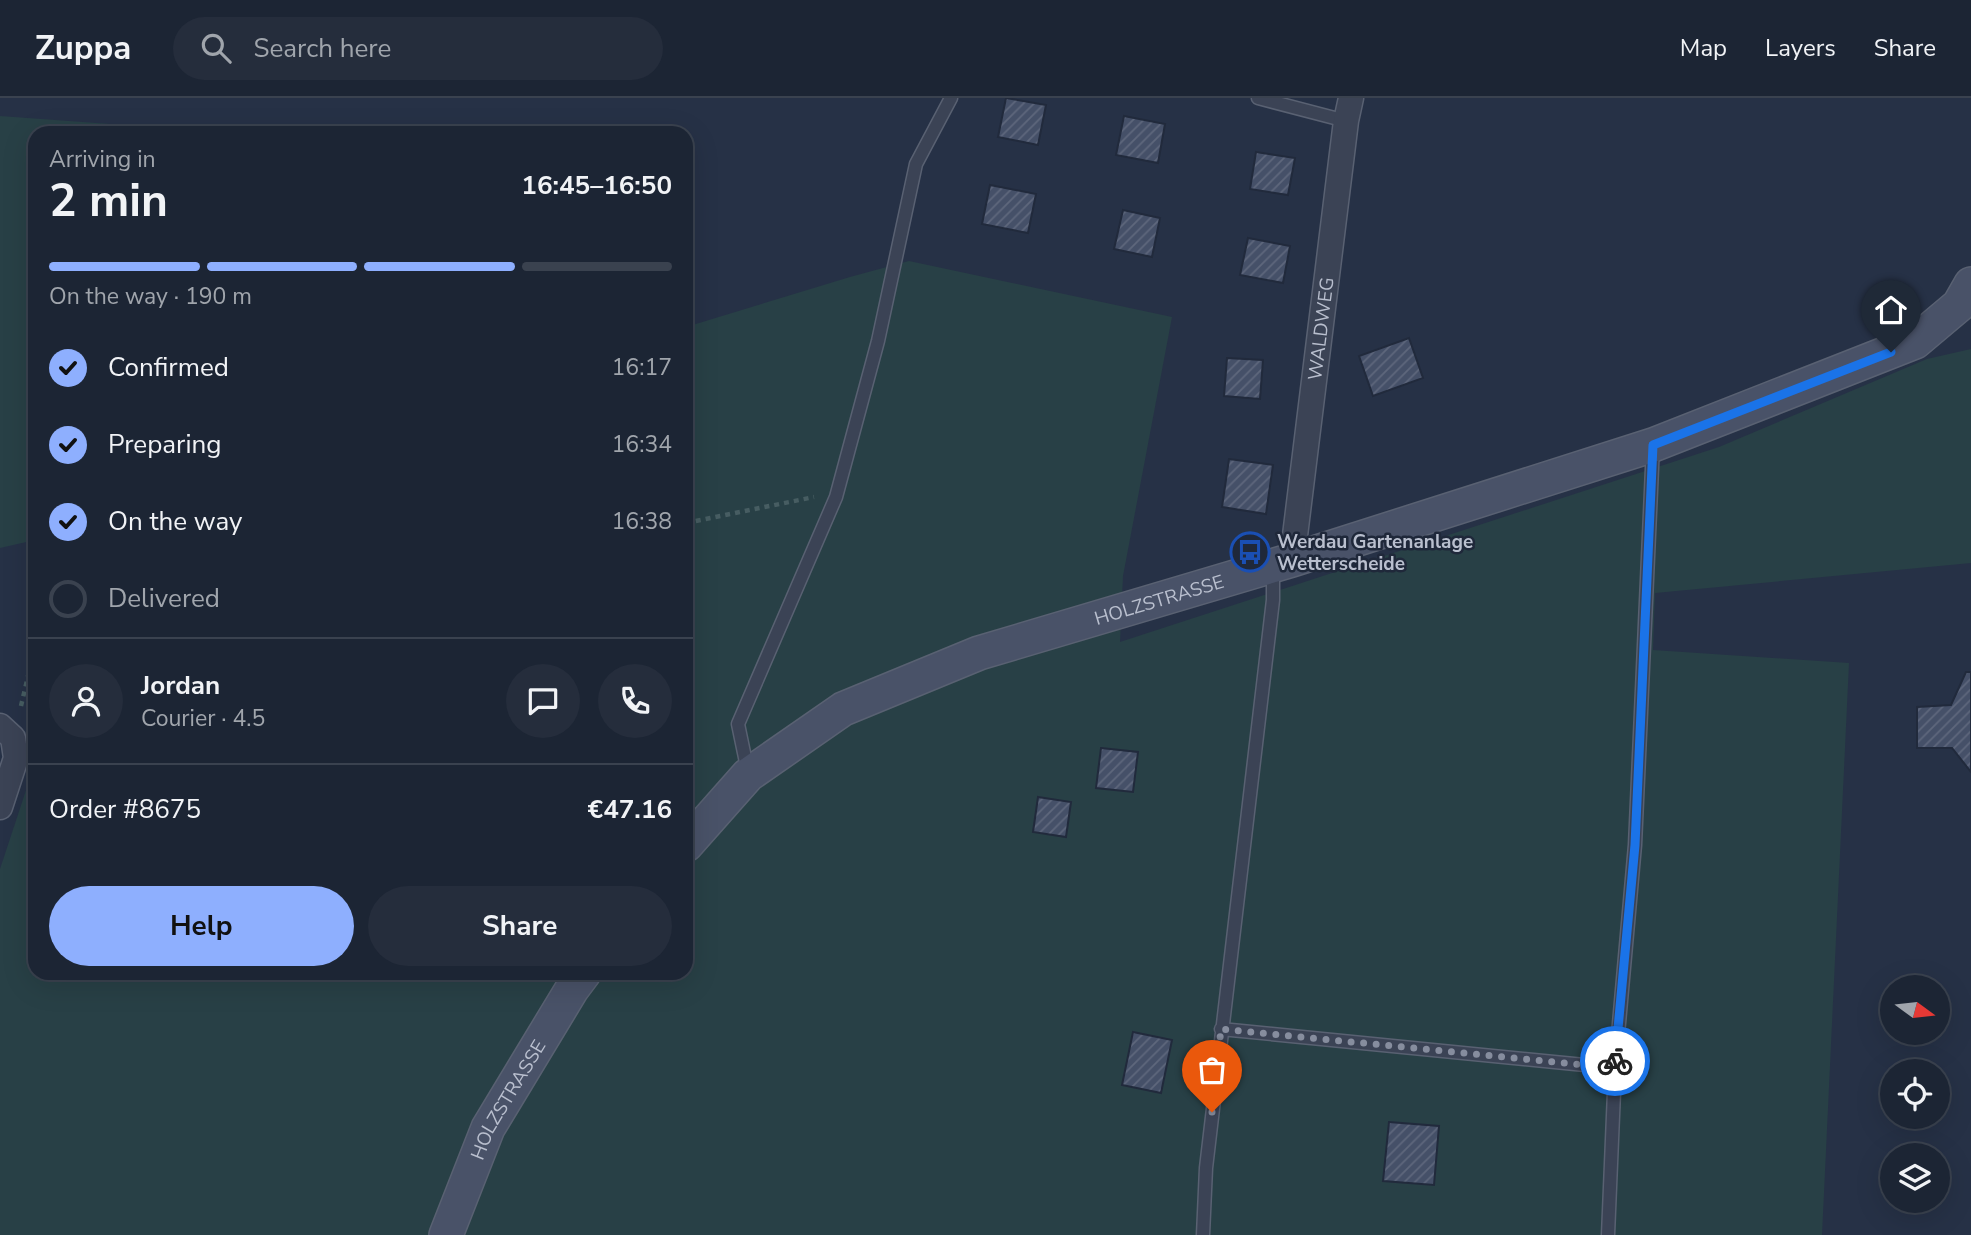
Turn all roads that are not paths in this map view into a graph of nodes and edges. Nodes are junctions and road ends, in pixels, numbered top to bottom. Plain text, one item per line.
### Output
1 (951, 98) edge
2 (1258, 98) edge
3 (1348, 109) edge
4 (1967, 298) edge
5 (1653, 445) junction
6 (1282, 563) junction
7 (7, 732) edge
8 (748, 775) junction
9 (0, 807) edge
10 (693, 837) edge
11 (579, 980) edge
12 (1221, 1029) junction
13 (1615, 1068) junction
14 (446, 1235) edge
15 (1203, 1235) edge
16 (1608, 1235) edge

1 - 8 lane
2 - 3 lane
3 - 6 street, WALDWEG
4 - 5 street, HOLZSTRASSE
5 - 6 street, HOLZSTRASSE
5 - 13 lane
6 - 8 street, HOLZSTRASSE
6 - 12 lane
7 - 9 street
8 - 10 street, HOLZSTRASSE
11 - 14 street, HOLZSTRASSE
12 - 13 lane
12 - 15 lane
13 - 16 lane

